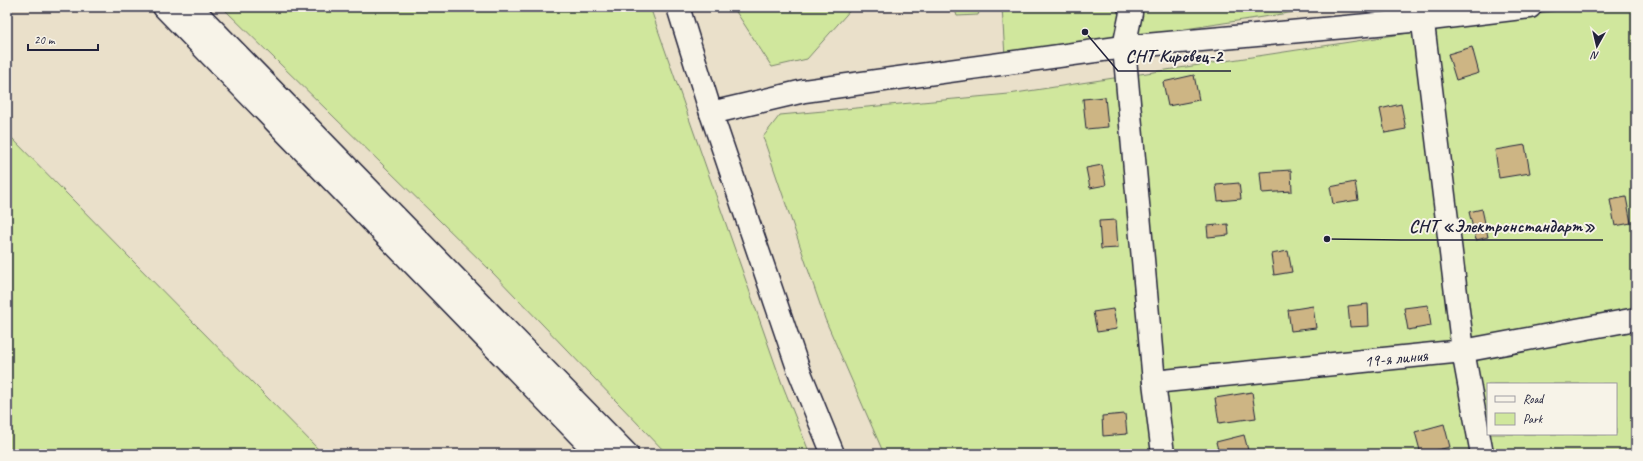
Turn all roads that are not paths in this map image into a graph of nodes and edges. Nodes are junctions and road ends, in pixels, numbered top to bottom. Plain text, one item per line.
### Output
1 (164, 7) edge
2 (191, 7) edge
3 (678, 7) edge
4 (1129, 7) edge
5 (1530, 7) edge
6 (1421, 13) edge
7 (1124, 47) junction
8 (711, 113) junction
9 (1636, 319) edge
10 (1463, 351) junction
11 (1154, 382) junction
12 (598, 454) edge
13 (628, 454) edge
14 (833, 454) edge
15 (1163, 454) edge
16 (1482, 454) edge

1 - 12 street
2 - 13 street
3 - 8 street
4 - 7 street
5 - 6 street
6 - 7 street
6 - 10 street
7 - 8 street
7 - 11 street
8 - 14 street
9 - 10 street, 19-я линия
10 - 11 street, 19-я линия
10 - 16 street
11 - 15 street

